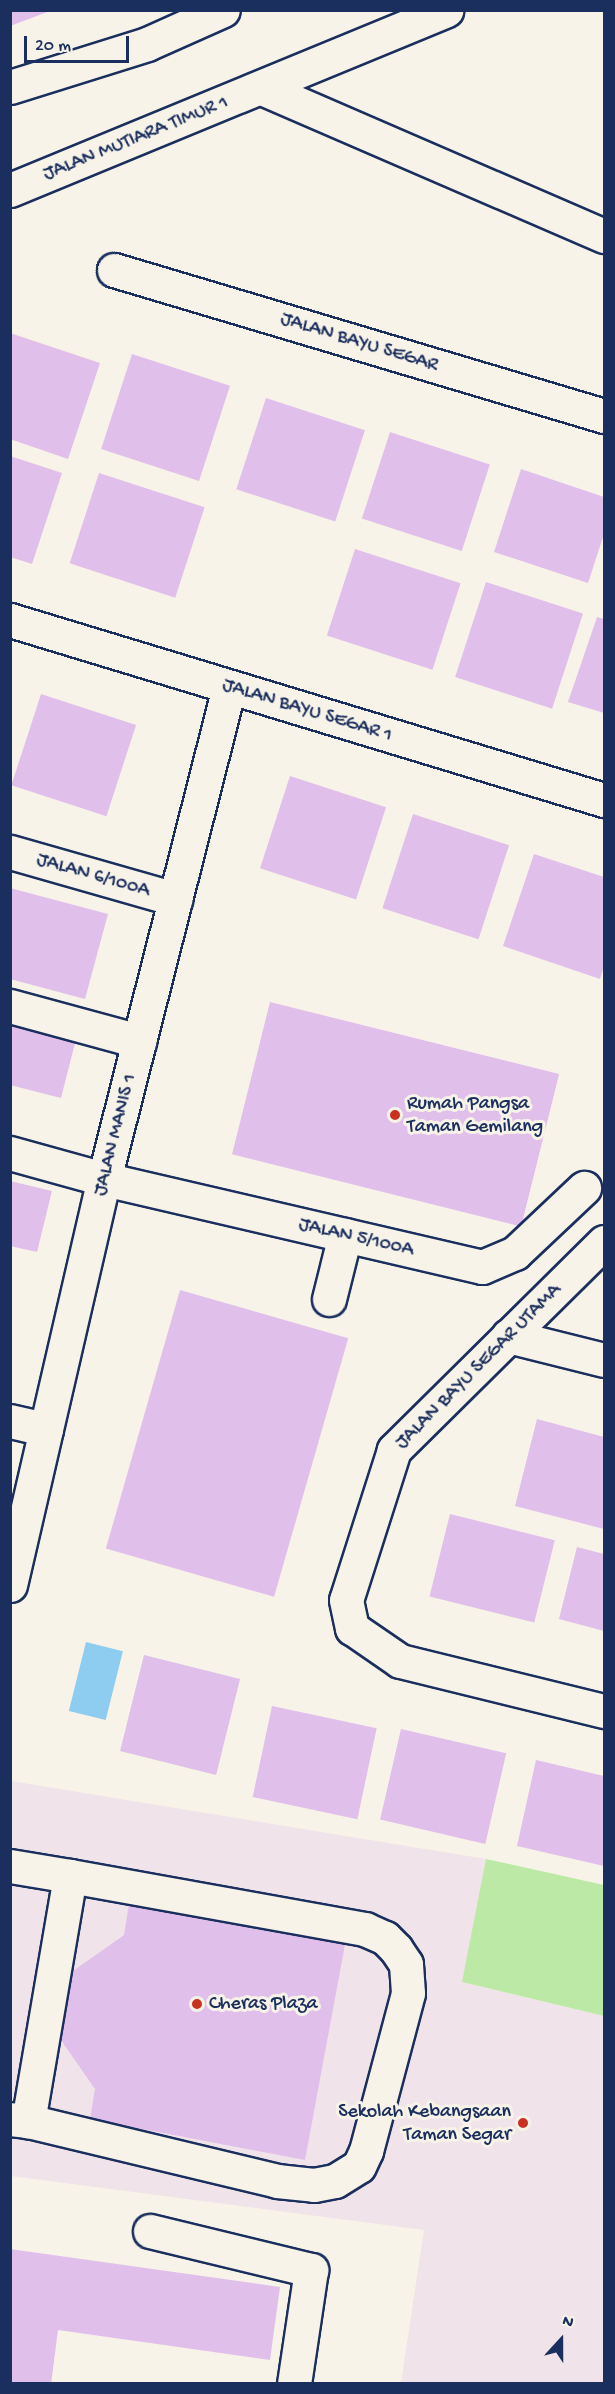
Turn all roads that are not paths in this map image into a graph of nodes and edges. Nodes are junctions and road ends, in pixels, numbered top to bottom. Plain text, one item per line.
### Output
1 (223, 10) edge
2 (446, 10) edge
3 (10, 87) edge
4 (262, 88) junction
5 (10, 190) edge
6 (604, 236) edge
7 (114, 270) dead end
8 (604, 416) edge
9 (10, 620) edge
10 (228, 687) junction
11 (604, 800) edge
12 (10, 852) edge
13 (175, 899) junction
14 (10, 1006) edge
15 (139, 1041) junction
16 (10, 1153) edge
17 (104, 1179) junction
18 (584, 1188) dead end
19 (345, 1235) junction
20 (604, 1242) edge
21 (329, 1299) dead end
22 (508, 1336) junction
23 (604, 1360) edge
24 (10, 1421) edge
25 (46, 1429) junction
26 (10, 1585) edge
27 (604, 1711) edge
28 (10, 1866) edge
29 (70, 1876) junction
30 (19, 2120) edge
31 (150, 2231) dead end
32 (294, 2384) edge

1 - 3 street
2 - 4 street, JALAN MUTIARA TIMUR 1
4 - 5 street, JALAN MUTIARA TIMUR 1
4 - 6 street
7 - 8 street, JALAN BAYU SEGAR
9 - 10 street, JALAN BAYU SEGAR 1
10 - 11 street, JALAN BAYU SEGAR 1
10 - 13 street, JALAN MANIS 1
12 - 13 street, JALAN 6/100A
13 - 15 street, JALAN MANIS 1
14 - 15 street
15 - 17 street, JALAN MANIS 1
16 - 17 street, JALAN 5/100A
17 - 19 street, JALAN 5/100A
17 - 25 street, JALAN MANIS 1
18 - 19 street, JALAN 5/100A
19 - 21 street
20 - 22 street, JALAN BAYU SEGAR UTAMA
22 - 23 street
22 - 27 street, JALAN BAYU SEGAR UTAMA
24 - 25 street
25 - 26 street, JALAN MANIS 1
28 - 29 street
29 - 30 street
29 - 30 street
31 - 32 street

